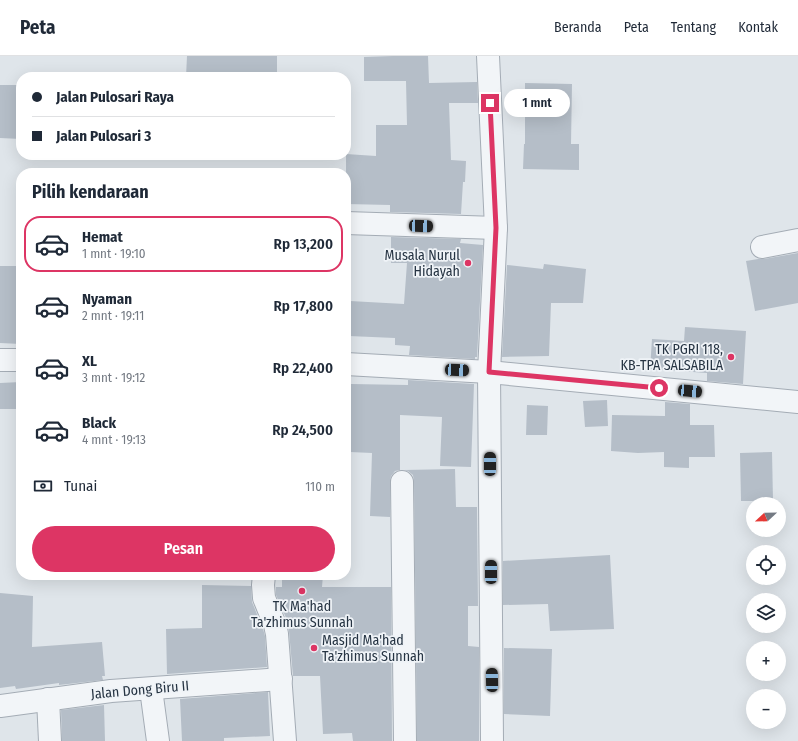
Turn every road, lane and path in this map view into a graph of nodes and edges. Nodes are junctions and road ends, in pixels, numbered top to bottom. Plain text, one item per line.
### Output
1 (488, 56) edge
2 (351, 223) edge
3 (496, 228) junction
4 (798, 240) edge
5 (762, 247) dead end
6 (0, 360) edge
7 (16, 360) edge
8 (351, 364) edge
9 (489, 372) junction
10 (798, 402) edge
11 (402, 482) dead end
12 (263, 580) edge
13 (281, 679) junction
14 (152, 689) junction
15 (48, 699) junction
16 (0, 706) edge
17 (50, 741) edge
18 (158, 741) edge
19 (286, 741) edge
20 (405, 741) edge
21 (492, 741) edge

1 - 3 street
2 - 3 street
3 - 9 street
4 - 5 street
6 - 7 street
8 - 9 street
9 - 10 street
9 - 21 street
11 - 20 street
12 - 13 street
13 - 14 street, Jalan Dong Biru II
13 - 19 street
14 - 15 street, Jalan Dong Biru II
14 - 18 street
15 - 16 street, Jalan Dong Biru II
15 - 17 street

